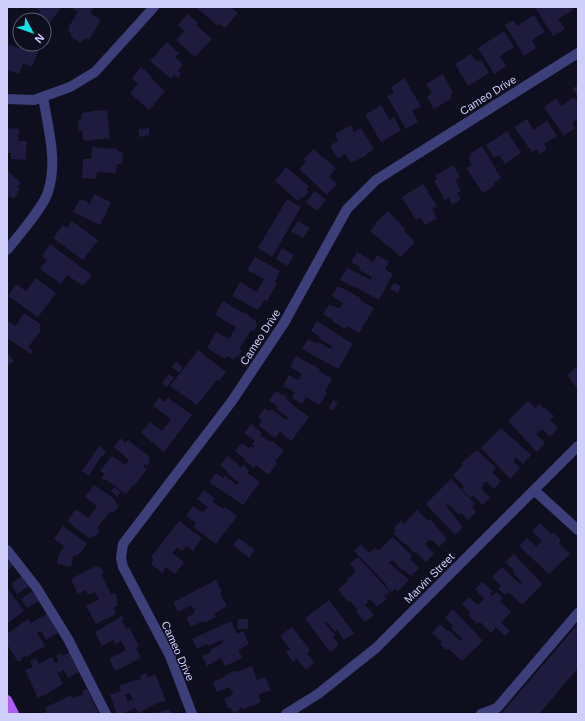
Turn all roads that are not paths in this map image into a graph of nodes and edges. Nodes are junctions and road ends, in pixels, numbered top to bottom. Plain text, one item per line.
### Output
1 (150, 8) edge
2 (578, 53) edge
3 (43, 97) junction
4 (7, 99) edge
5 (7, 250) edge
6 (578, 446) edge
7 (534, 490) junction
8 (578, 530) edge
9 (7, 550) edge
10 (578, 613) edge
11 (7, 700) edge
12 (14, 714) edge
13 (106, 714) edge
14 (192, 714) edge
15 (286, 714) edge
16 (481, 714) edge

1 - 3 street
2 - 14 street, Cameo Drive
3 - 4 street
3 - 5 street
6 - 7 street, Marvin Street
7 - 8 street
7 - 15 street, Marvin Street
9 - 13 street
10 - 16 street
11 - 12 main road

